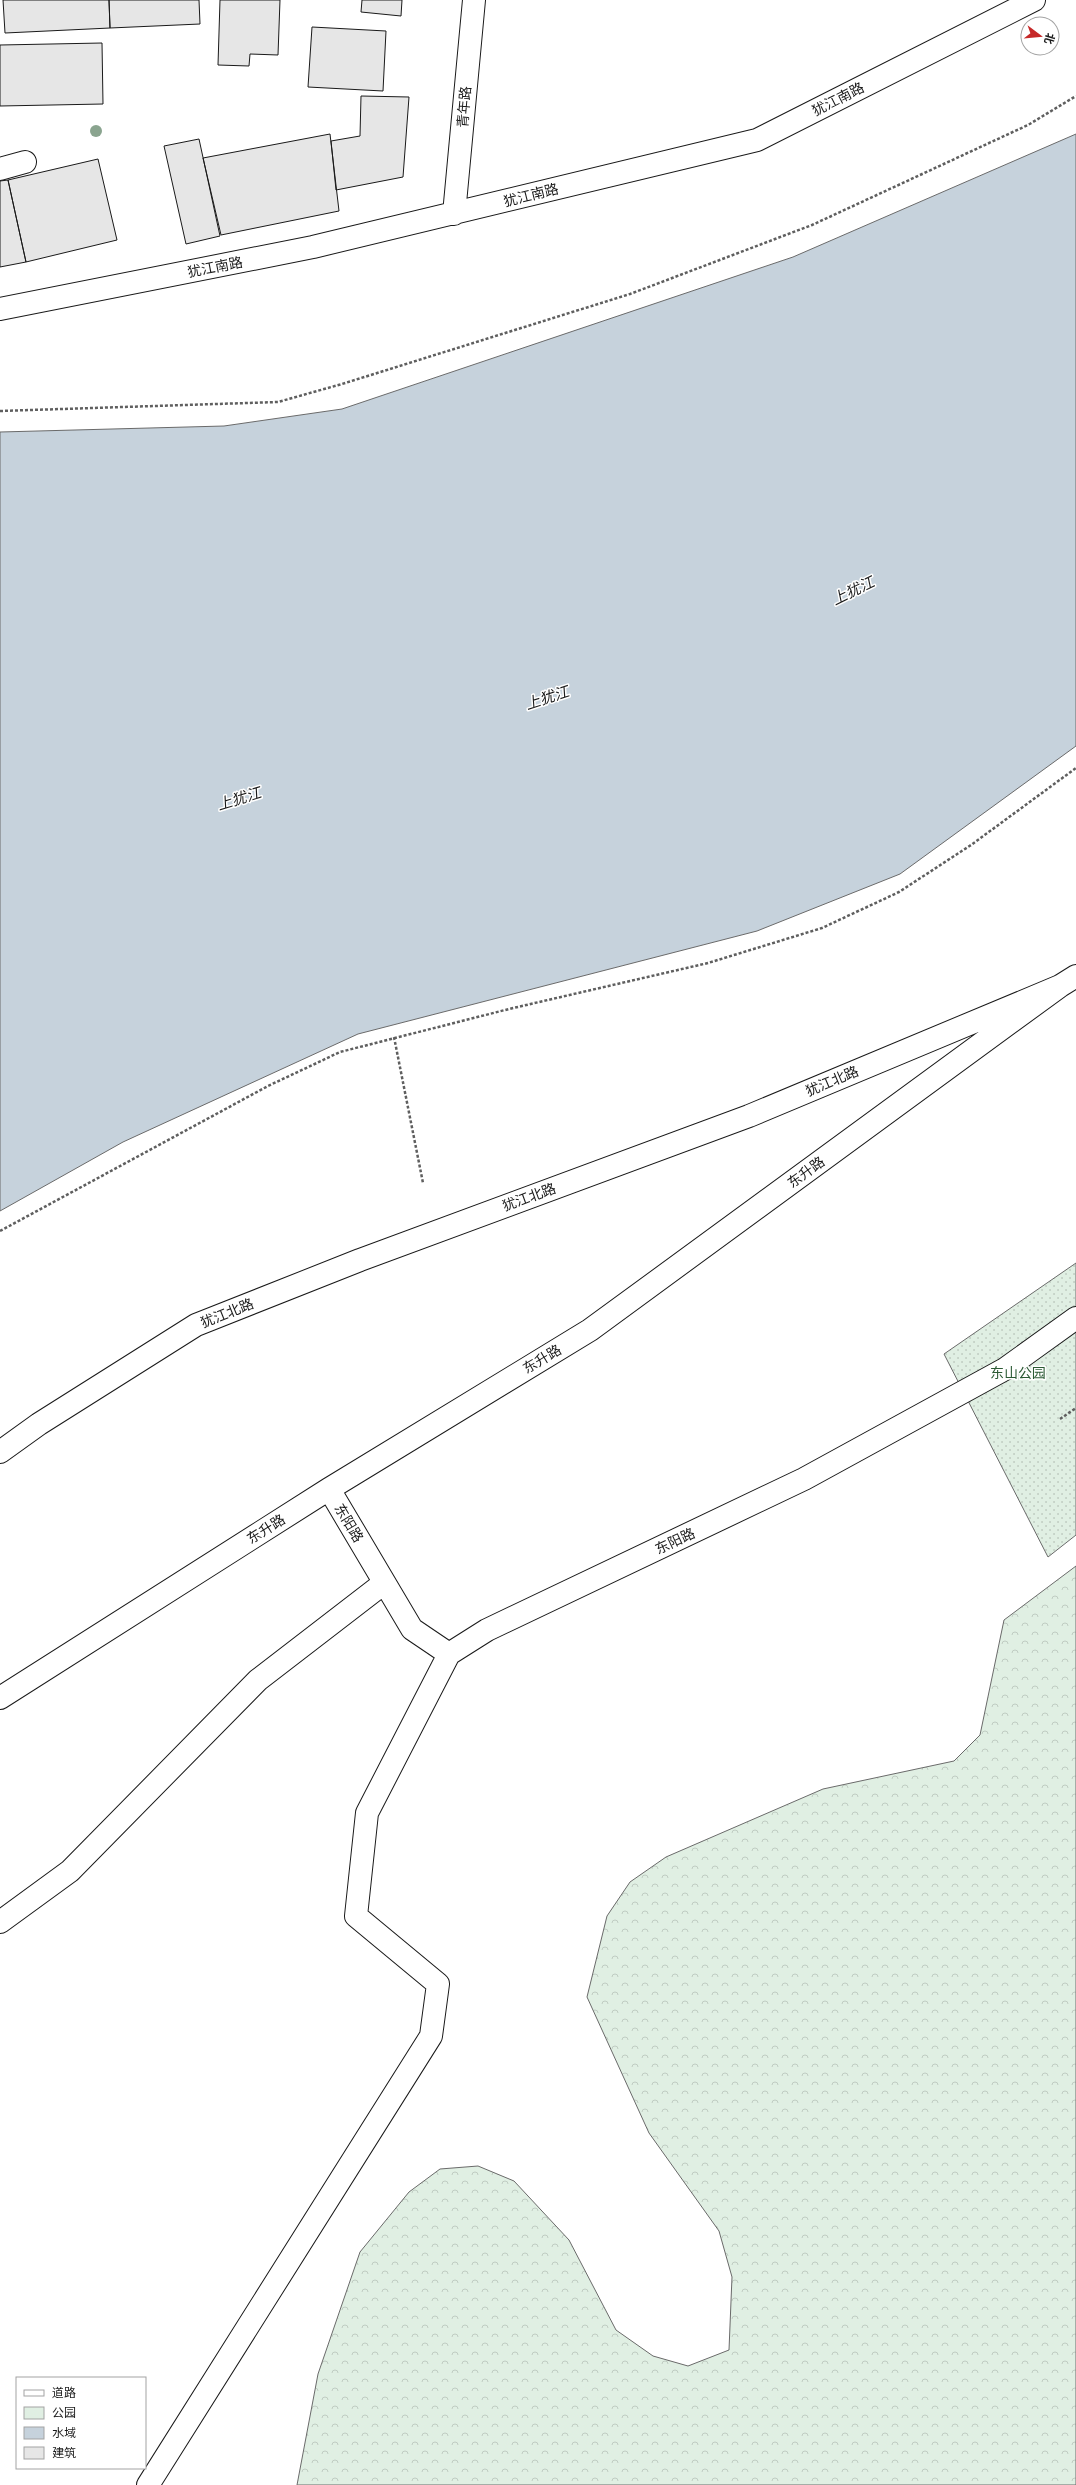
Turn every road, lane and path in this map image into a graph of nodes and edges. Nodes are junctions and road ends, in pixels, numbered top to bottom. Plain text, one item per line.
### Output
1 (474, 0) edge
2 (1034, 0) edge
3 (1076, 96) edge
4 (25, 162) dead end
5 (0, 169) edge
6 (454, 214) junction
7 (0, 309) edge
8 (0, 411) edge
9 (1076, 768) edge
10 (1068, 981) edge
11 (394, 1037) junction
12 (423, 1183) dead end
13 (0, 1231) edge
14 (1076, 1318) edge
15 (1076, 1408) edge
16 (1060, 1419) dead end
17 (0, 1452) edge
18 (329, 1489) junction
19 (384, 1582) junction
20 (449, 1654) junction
21 (0, 1698) edge
22 (0, 1922) edge
23 (148, 2485) edge

1 - 6 street, 青年路
2 - 6 street, 犹江南路
3 - 8 path
4 - 5 street
6 - 7 street, 犹江南路
9 - 11 path
10 - 17 street, 犹江北路
10 - 18 street, 东升路
11 - 12 path
11 - 13 path
14 - 20 street, 东阳路
15 - 16 path
18 - 19 street, 东阳路
18 - 21 street, 东升路
19 - 20 street, 东阳路
19 - 22 street
20 - 23 street

